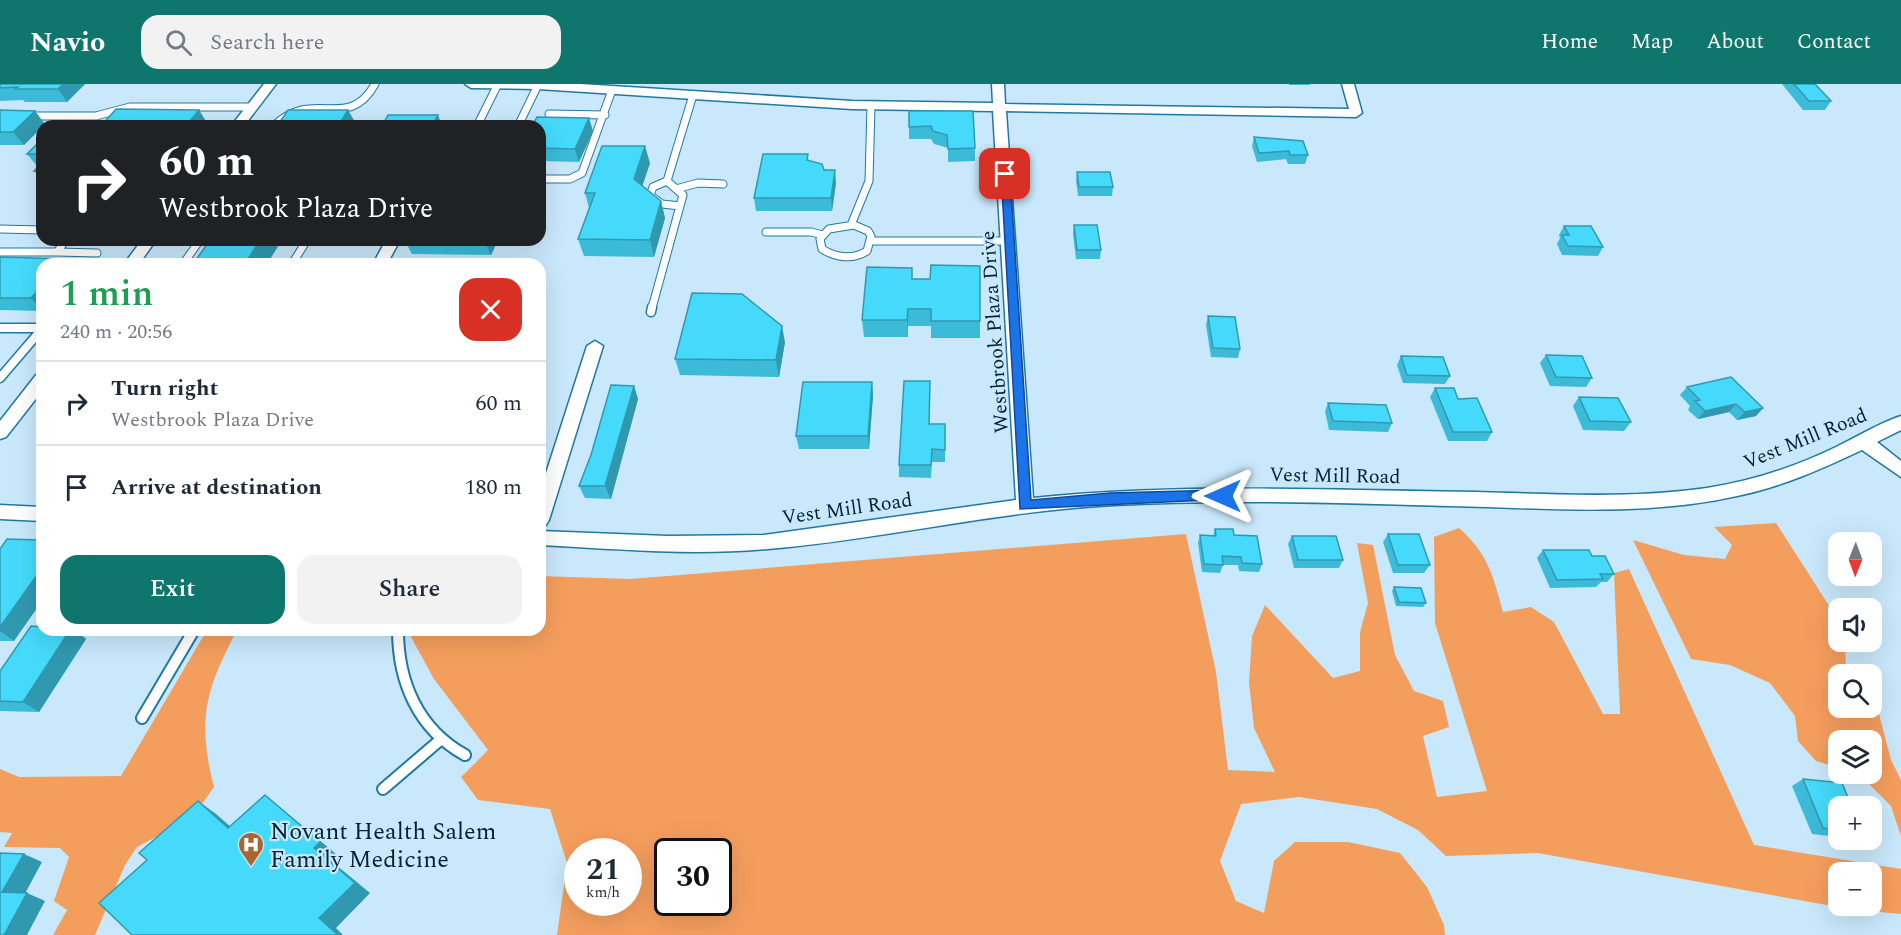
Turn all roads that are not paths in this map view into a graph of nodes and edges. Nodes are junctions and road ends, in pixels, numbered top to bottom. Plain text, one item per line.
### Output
1 (270, 84) edge
2 (375, 84) edge
3 (471, 84) edge
4 (498, 84) edge
5 (998, 84) edge
6 (1348, 84) edge
7 (538, 85) edge
8 (612, 90) junction
9 (693, 95) junction
10 (871, 106) junction
11 (252, 107) junction
12 (1000, 108) junction
13 (549, 114) dead end
14 (605, 115) junction
15 (22, 116) edge
16 (242, 120) edge
17 (278, 120) edge
18 (480, 120) edge
19 (521, 120) edge
20 (546, 179) edge
21 (667, 181) junction
22 (723, 184) dead end
23 (676, 189) junction
24 (680, 206) junction
25 (851, 225) junction
26 (0, 229) edge
27 (36, 230) edge
28 (766, 232) dead end
29 (823, 235) junction
30 (872, 241) junction
31 (1010, 241) junction
32 (62, 246) edge
33 (0, 252) edge
34 (57, 252) junction
35 (97, 253) dead end
36 (651, 312) dead end
37 (0, 328) edge
38 (36, 328) edge
39 (36, 334) edge
40 (595, 346) dead end
41 (0, 378) edge
42 (36, 387) edge
43 (1901, 422) edge
44 (0, 433) edge
45 (1864, 442) junction
46 (1901, 470) edge
47 (546, 501) edge
48 (1025, 506) junction
49 (0, 512) edge
50 (36, 514) edge
51 (546, 538) edge
52 (190, 636) edge
53 (398, 636) edge
54 (142, 718) dead end
55 (439, 741) junction
56 (465, 755) dead end
57 (383, 789) dead end

1 - 11 street
2 - 17 lane
3 - 4 street
4 - 7 street
4 - 18 lane
5 - 12 street, Westbrook Plaza Drive
6 - 12 street
7 - 8 street
7 - 19 lane
8 - 9 street
8 - 14 lane
9 - 10 street
9 - 21 lane
10 - 12 street
10 - 25 lane
11 - 15 lane
11 - 16 street
12 - 31 street, Westbrook Plaza Drive
13 - 14 lane
14 - 20 lane
21 - 23 lane
21 - 24 lane
22 - 23 lane
23 - 24 lane
24 - 36 lane
25 - 29 lane
25 - 30 lane
26 - 27 lane
28 - 29 lane
29 - 30 lane
30 - 31 lane
31 - 48 street, Westbrook Plaza Drive
32 - 34 lane
33 - 34 lane
34 - 35 lane
37 - 38 lane
39 - 41 lane
40 - 47 street
42 - 44 street
43 - 45 street, Vest Mill Road
45 - 46 street
45 - 48 street, Vest Mill Road
48 - 51 street, Vest Mill Road
49 - 50 street
52 - 54 lane
53 - 55 lane
55 - 56 lane
55 - 57 lane

